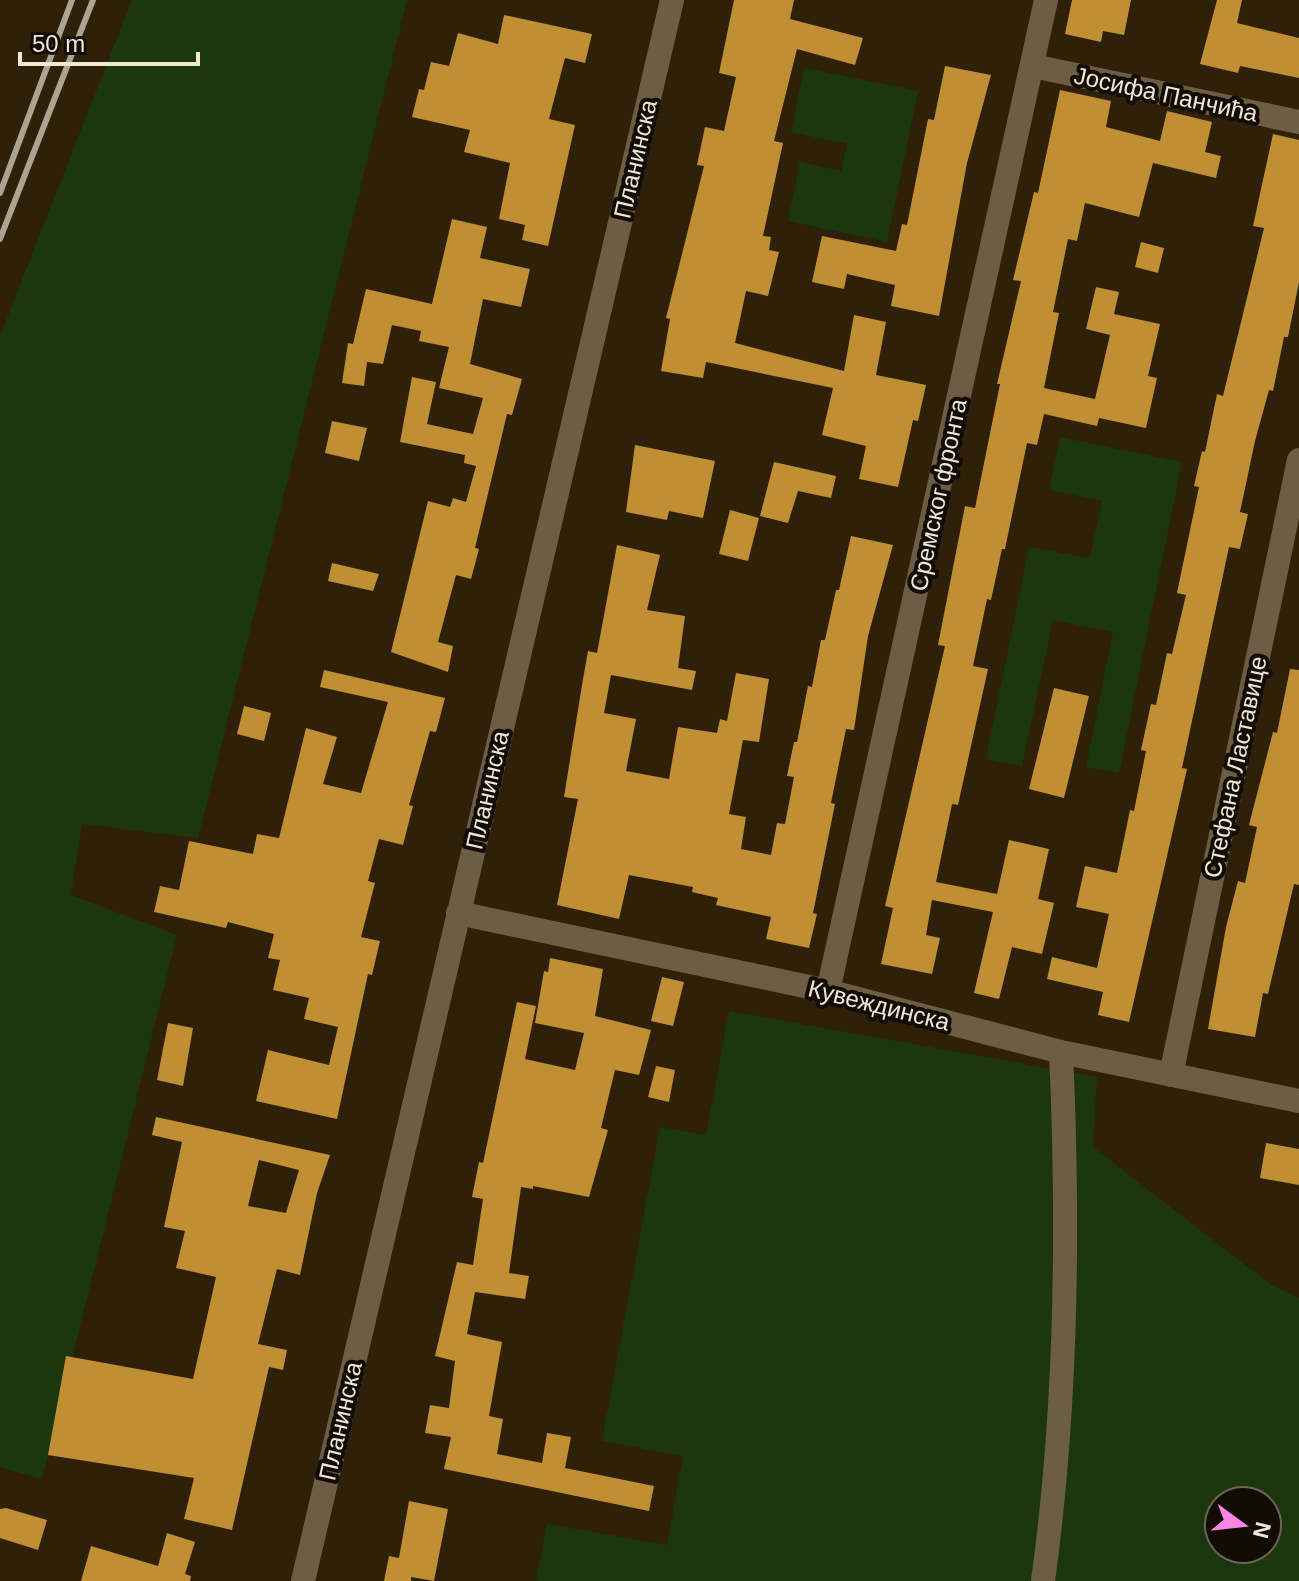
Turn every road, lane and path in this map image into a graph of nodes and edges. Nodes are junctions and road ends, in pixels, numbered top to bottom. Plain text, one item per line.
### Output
1 (672, 0) edge
2 (1046, 0) edge
3 (1033, 66) junction
4 (1299, 122) edge
5 (1299, 460) edge
6 (458, 913) junction
7 (828, 991) junction
8 (1061, 1052) junction
9 (1171, 1075) junction
10 (1299, 1101) edge
11 (303, 1581) edge
12 (1043, 1581) edge

1 - 6 street, Планинска
2 - 3 street, Сремског фронта
3 - 4 street, Јосифа Панчића
3 - 7 street, Сремског фронта
5 - 9 street, Стефана Ластавице
6 - 7 street, Кувеждинска
6 - 11 street, Планинска
7 - 8 street, Кувеждинска
8 - 9 street, Кувеждинска
8 - 12 street
9 - 10 street, Кувеждинска

